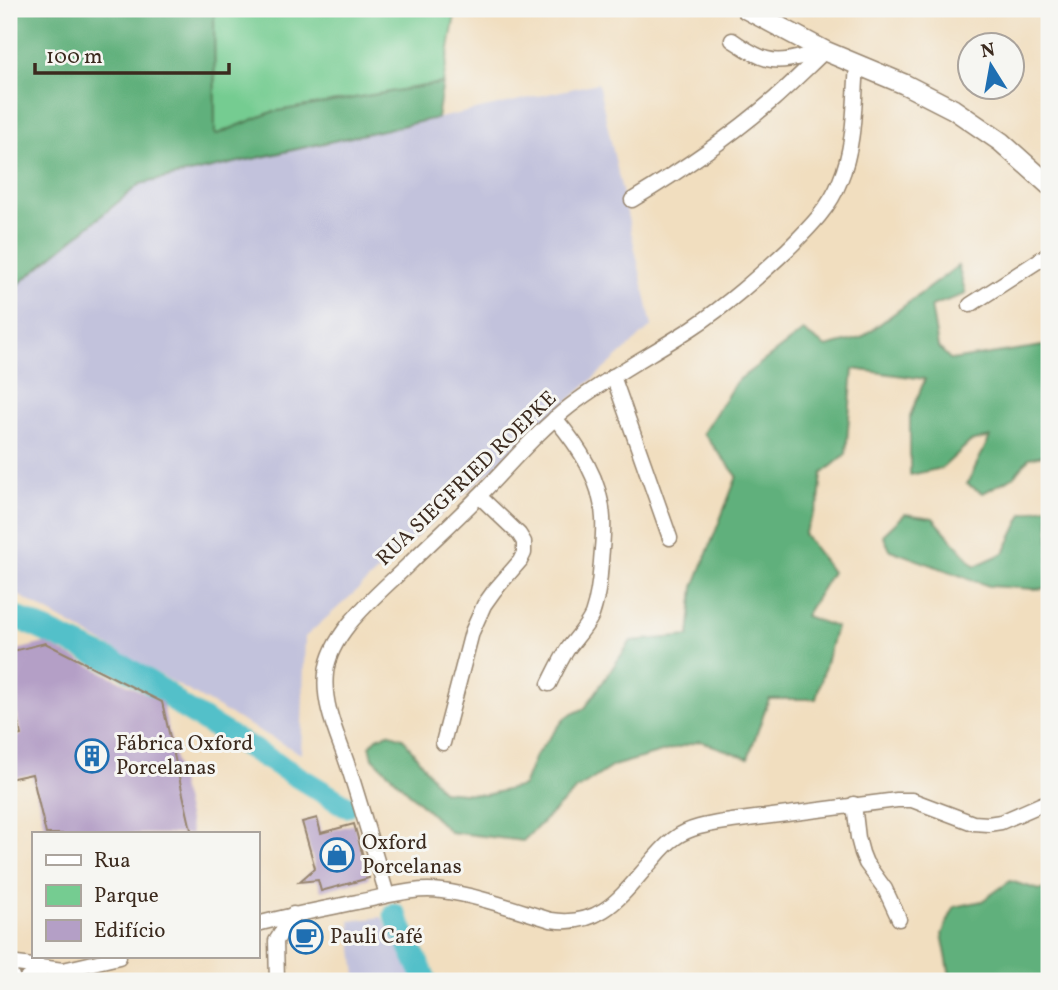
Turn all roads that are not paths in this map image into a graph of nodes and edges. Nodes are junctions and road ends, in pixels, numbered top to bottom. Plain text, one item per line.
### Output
1 (746, 9) edge
2 (732, 40) dead end
3 (825, 51) junction
4 (857, 65) junction
5 (1049, 186) edge
6 (632, 200) dead end
7 (1049, 254) edge
8 (970, 305) dead end
9 (613, 376) junction
10 (555, 418) junction
11 (479, 496) junction
12 (670, 538) dead end
13 (550, 684) dead end
14 (443, 743) dead end
15 (1049, 802) edge
16 (854, 804) junction
17 (387, 895) junction
18 (293, 914) junction
19 (899, 919) dead end
20 (259, 924) edge
21 (259, 927) edge
22 (276, 941) junction
23 (115, 958) edge
24 (9, 963) edge
25 (44, 969) junction
26 (9, 970) edge
27 (14, 981) edge
28 (24, 981) edge
29 (277, 981) edge

1 - 3 main road
2 - 3 street
3 - 4 main road
3 - 6 street
4 - 5 main road
4 - 9 street, RUA SIEGFRIED ROEPKE
7 - 8 street
9 - 10 street, RUA SIEGFRIED ROEPKE
9 - 12 street
10 - 11 street, RUA SIEGFRIED ROEPKE
10 - 13 street
11 - 14 street
11 - 17 street, RUA SIEGFRIED ROEPKE
15 - 16 street
16 - 17 street
16 - 19 street
17 - 18 street
18 - 20 street
18 - 22 street
21 - 22 street
22 - 29 street
23 - 25 street
24 - 25 street
25 - 28 street
26 - 27 street

